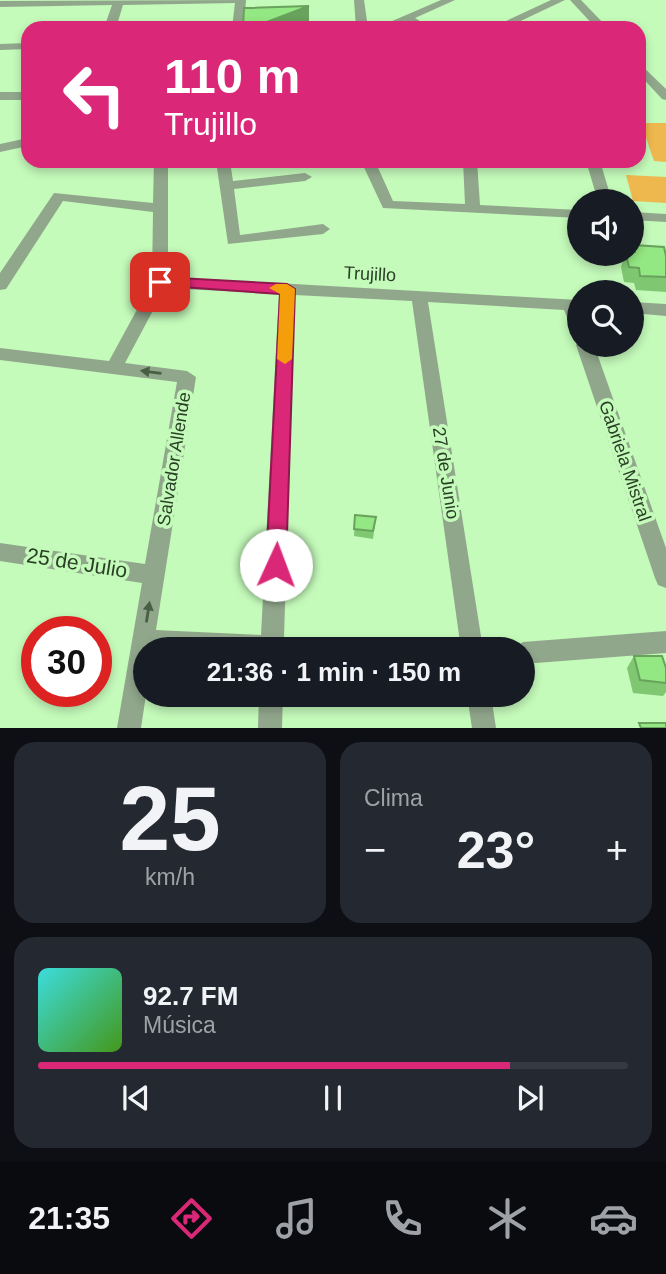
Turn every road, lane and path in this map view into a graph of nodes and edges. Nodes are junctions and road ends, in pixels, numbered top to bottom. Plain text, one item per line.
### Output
1 (240, 0) edge
2 (359, 0) edge
3 (450, 0) edge
4 (560, 0) edge
5 (575, 0) edge
6 (119, 1) edge
7 (0, 4) edge
8 (405, 18) junction
9 (112, 21) edge
10 (238, 21) edge
11 (361, 21) edge
12 (398, 21) edge
13 (411, 21) edge
14 (513, 21) edge
15 (595, 21) edge
16 (21, 46) edge
17 (0, 47) edge
18 (646, 74) edge
19 (0, 96) edge
20 (21, 96) edge
21 (666, 96) edge
22 (21, 144) edge
23 (0, 148) edge
24 (160, 168) edge
25 (224, 168) edge
26 (371, 168) edge
27 (470, 168) edge
28 (595, 168) edge
29 (305, 177) dead end
30 (226, 186) junction
31 (601, 189) edge
32 (160, 208) junction
33 (473, 209) junction
34 (567, 213) edge
35 (644, 217) edge
36 (666, 218) edge
37 (323, 229) dead end
38 (160, 282) junction
39 (0, 285) edge
40 (287, 289) junction
41 (419, 296) junction
42 (567, 305) edge
43 (644, 309) edge
44 (666, 310) edge
45 (0, 354) edge
46 (589, 357) edge
47 (114, 368) junction
48 (0, 552) edge
49 (155, 575) junction
50 (666, 578) edge
51 (145, 637) edge
52 (272, 637) edge
53 (470, 637) edge
54 (666, 642) edge
55 (535, 652) edge
56 (133, 705) edge
57 (271, 707) edge
58 (481, 707) edge
59 (129, 728) edge
60 (270, 728) edge
61 (484, 728) edge

1 - 6 street
1 - 10 street
2 - 11 street
3 - 8 street
4 - 14 street
5 - 15 street
6 - 7 street
6 - 9 street
8 - 12 street
8 - 13 street
16 - 17 street
18 - 21 street
19 - 20 street
22 - 23 street
24 - 32 street
25 - 30 street
26 - 33 street
27 - 33 street
28 - 31 street
29 - 30 street
30 - 37 street
32 - 38 street
32 - 39 street
33 - 34 street
35 - 36 street
38 - 40 street, Trujillo
38 - 47 street
40 - 41 street, Trujillo
40 - 52 street
41 - 42 street, Trujillo
41 - 53 street, 27 de Junio
43 - 44 street
45 - 47 street, Salvador Allende
46 - 50 street, Gabriela Mistral
49 -> 47 street, Salvador Allende
48 - 49 street, 25 de Julio
51 -> 49 street, Salvador Allende
54 - 55 street
56 - 59 street, Salvador Allende
57 - 60 street
58 - 61 street

